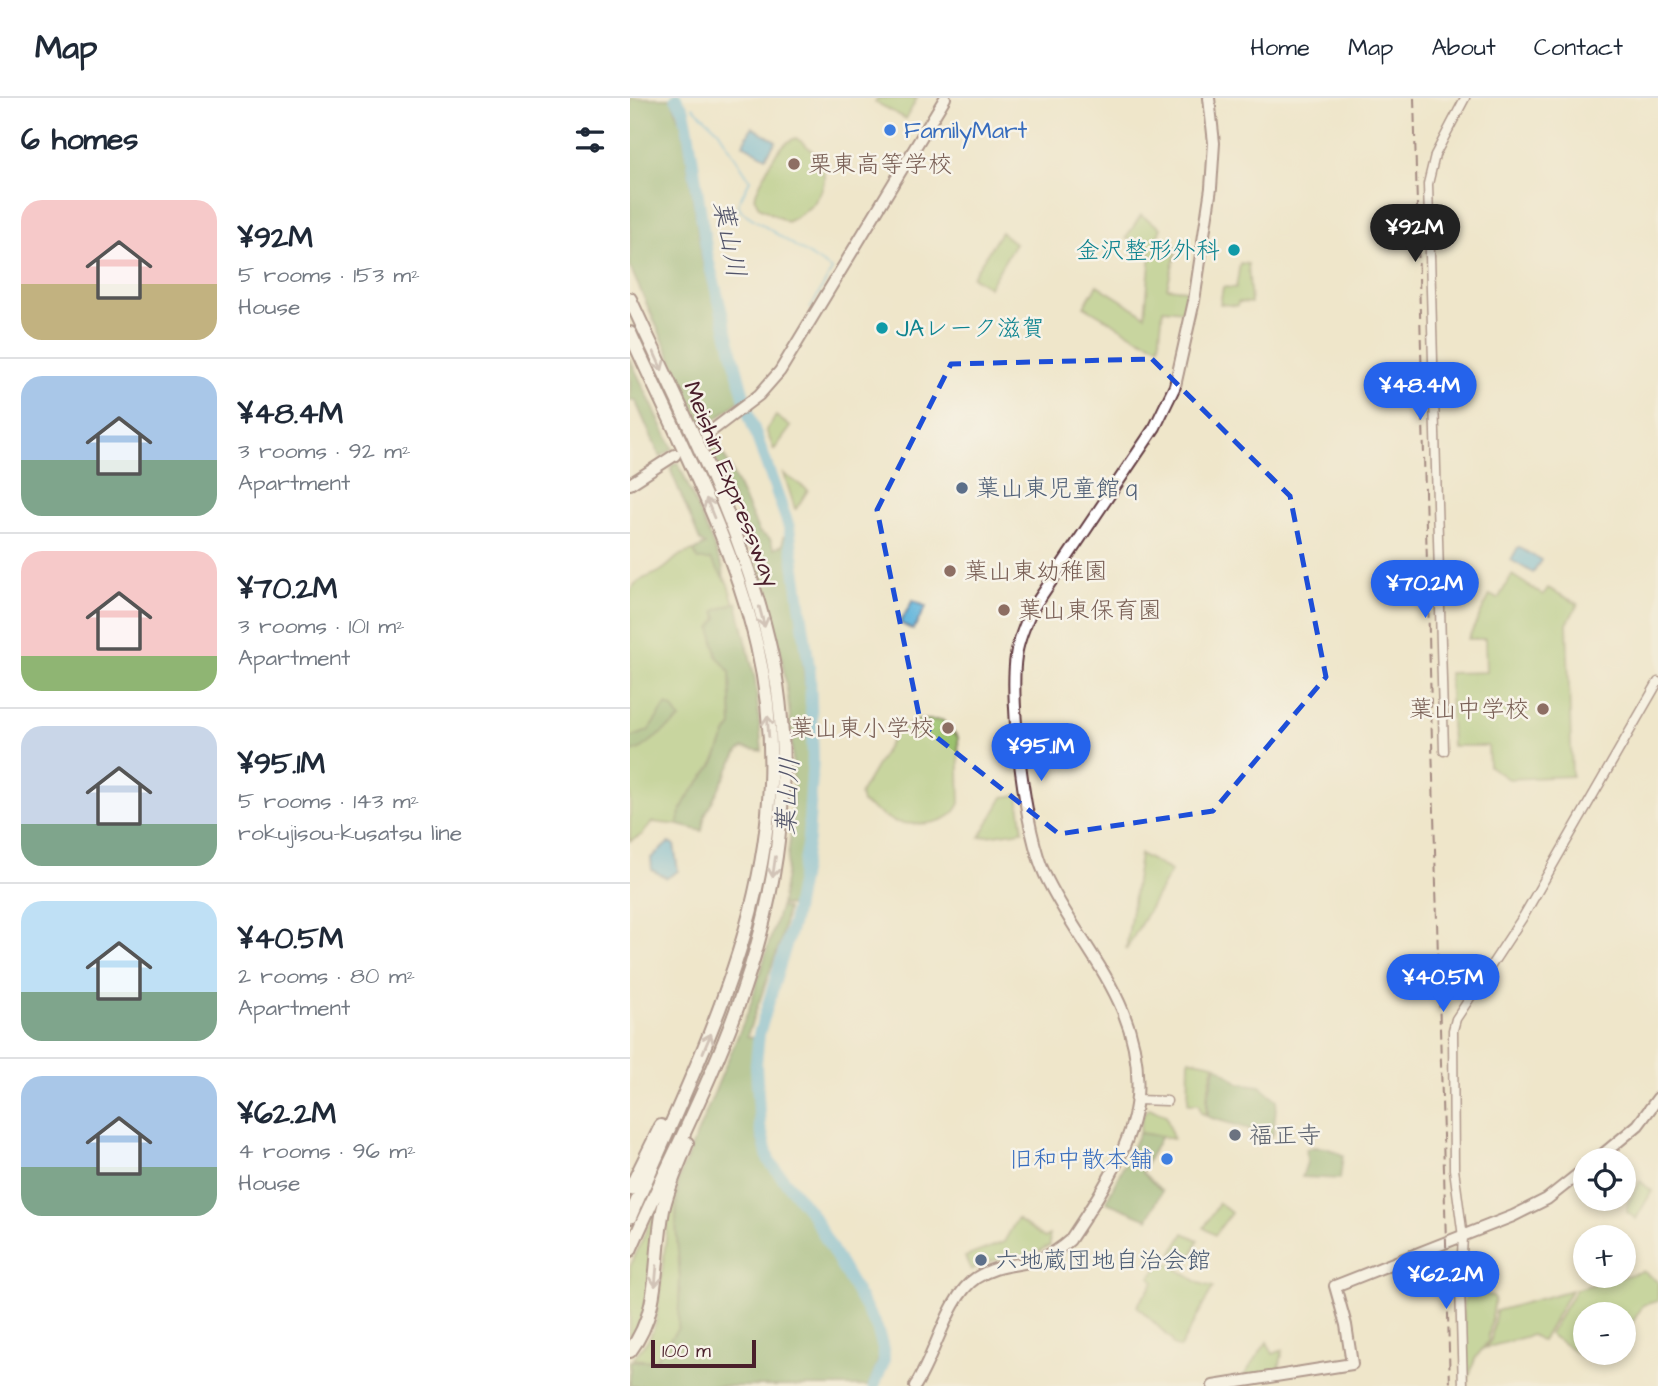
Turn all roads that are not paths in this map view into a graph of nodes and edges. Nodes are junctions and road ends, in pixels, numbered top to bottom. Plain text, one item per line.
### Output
1 (945, 98) edge
2 (1209, 98) edge
3 (1465, 98) edge
4 (630, 299) edge
5 (630, 332) edge
6 (630, 338) edge
7 (664, 407) junction
8 (706, 435) dead end
9 (675, 455) dead end
10 (630, 484) edge
11 (1658, 682) edge
12 (1444, 751) dead end
13 (732, 1021) junction
14 (697, 1066) junction
15 (1658, 1098) edge
16 (1137, 1100) junction
17 (1167, 1101) dead end
18 (1610, 1148) edge
19 (1573, 1178) edge
20 (630, 1189) edge
21 (630, 1217) edge
22 (1463, 1237) junction
23 (630, 1250) edge
24 (630, 1351) edge
25 (915, 1386) edge
26 (1213, 1386) edge
27 (1463, 1386) edge

1 - 8 main road
2 - 16 main road
3 - 12 street
4 -> 13 highway, Meishin Expressway
5 - 7 highway, Meishin Expressway
6 - 7 highway
14 -> 7 highway, Meishin Expressway
9 - 10 main road
11 - 22 street
13 - 23 highway, Meishin Expressway
13 -> 24 highway
14 - 20 highway
14 - 21 highway, Meishin Expressway
15 - 18 main road
16 - 17 street
16 - 25 main road
19 - 22 main road
22 - 26 main road
22 - 27 street

